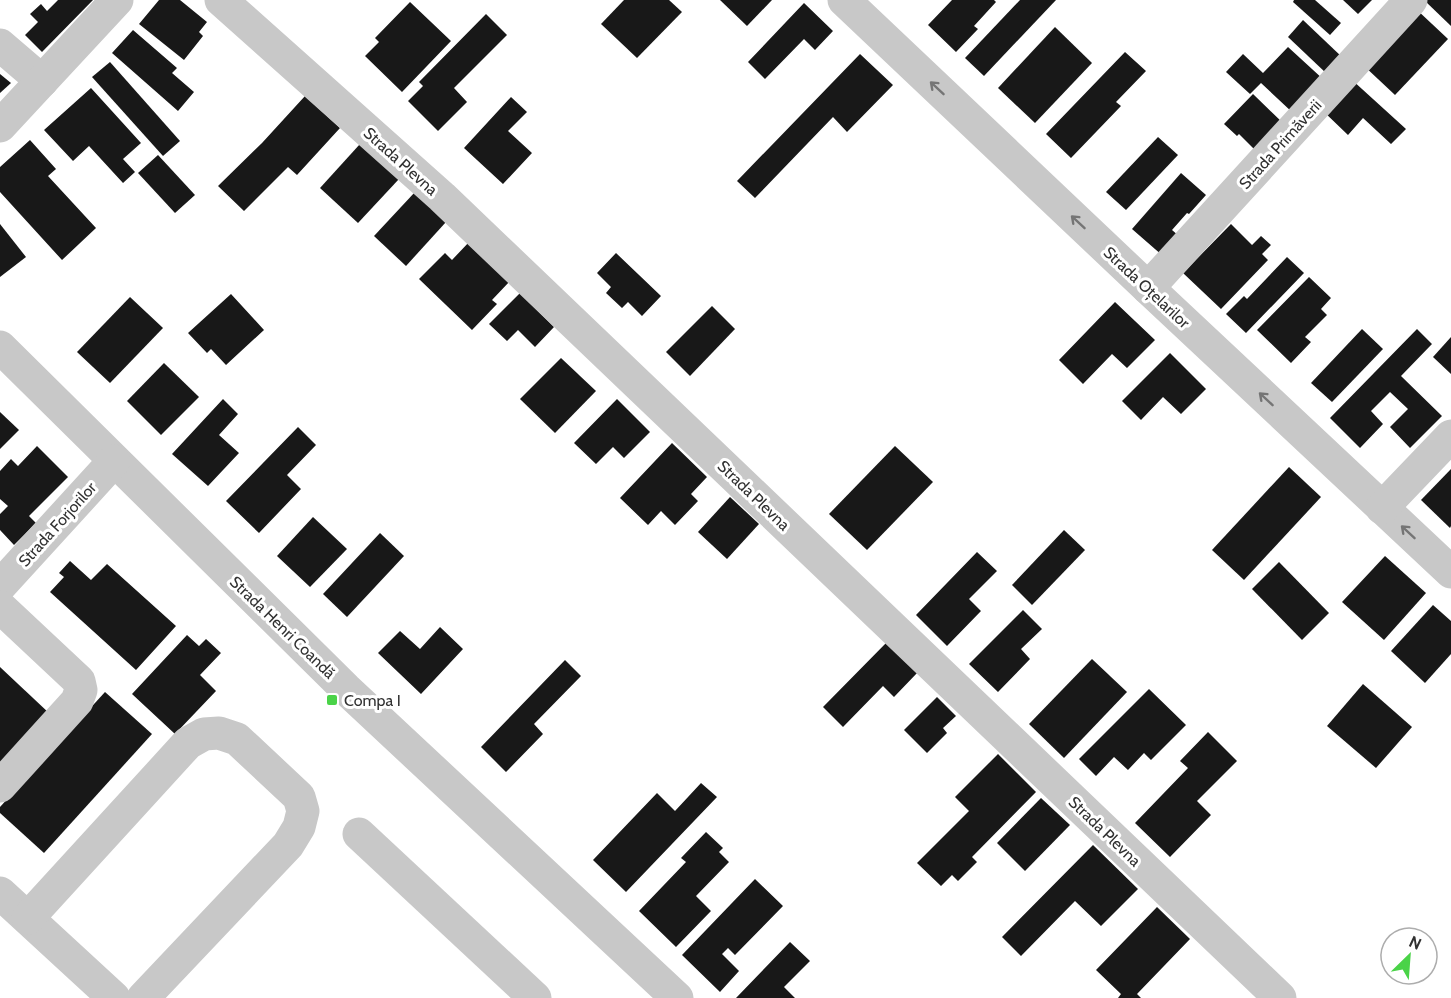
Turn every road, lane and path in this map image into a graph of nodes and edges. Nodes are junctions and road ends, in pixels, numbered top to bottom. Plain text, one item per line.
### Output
1 (117, 0) edge
2 (221, 0) edge
3 (844, 0) edge
4 (1411, 0) edge
5 (0, 45) edge
6 (42, 81) junction
7 (0, 126) edge
8 (1148, 288) junction
9 (0, 347) edge
10 (1451, 436) edge
11 (114, 461) junction
12 (1382, 508) junction
13 (1451, 572) edge
14 (0, 586) edge
15 (0, 607) edge
16 (0, 786) edge
17 (358, 834) dead end
18 (0, 893) edge
19 (28, 918) junction
20 (114, 998) edge
21 (143, 998) edge
22 (535, 998) edge
23 (677, 998) edge
24 (1280, 998) edge

1 - 6 street
2 - 24 street, Strada Plevna
8 -> 3 street, Strada Oțelarilor
4 - 8 street, Strada Primăverii
5 - 6 street
6 - 7 street
12 -> 8 street, Strada Oțelarilor
9 - 11 street, Strada Henri Coandă
10 - 12 street
11 - 14 street, Strada Forjorilor
11 - 23 street, Strada Henri Coandă
13 -> 12 street, Strada Oțelarilor
15 - 16 street
17 - 22 street
18 - 19 street
19 - 20 street
19 - 21 street

